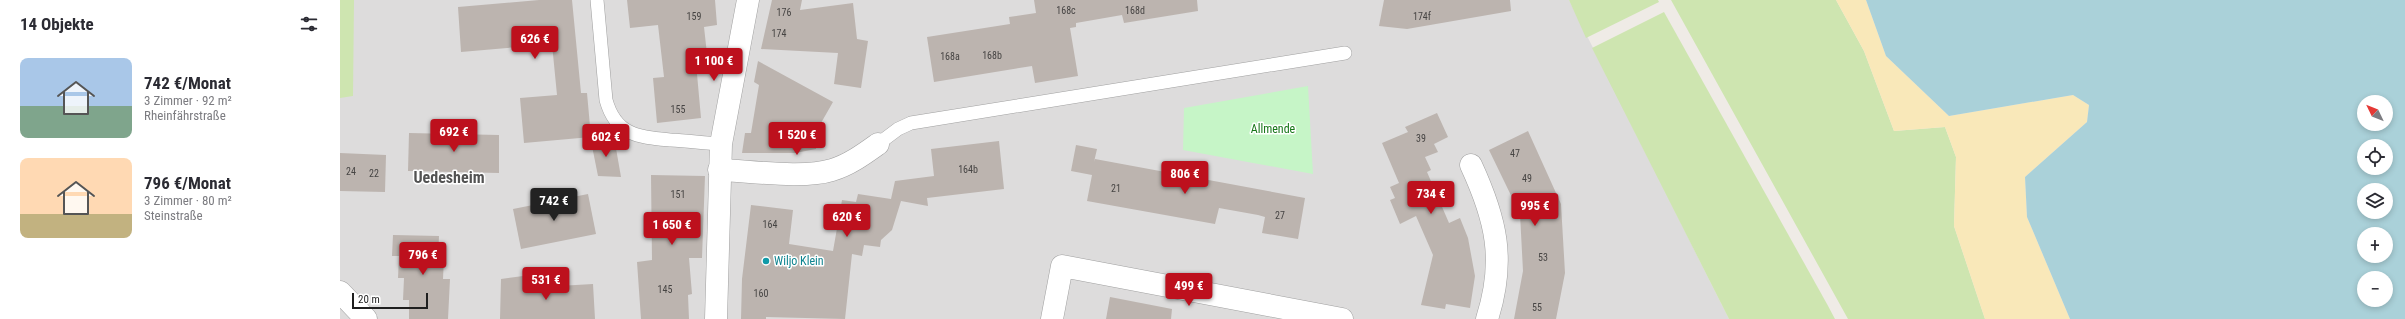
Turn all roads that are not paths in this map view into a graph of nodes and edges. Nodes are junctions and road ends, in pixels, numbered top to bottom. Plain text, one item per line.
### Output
1 (598, 0) edge
2 (748, 0) edge
3 (1346, 54) dead end
4 (721, 144) junction
5 (878, 144) joint
6 (1472, 165) dead end
7 (719, 170) junction
8 (340, 292) edge
9 (366, 319) edge
10 (716, 319) edge
11 (1052, 319) edge
12 (1342, 319) edge
13 (1488, 319) edge

1 - 4 lane
2 - 4 street
3 - 5 lane
4 - 7 street
5 - 7 street
6 - 13 street
7 - 10 street
8 - 9 street
11 - 12 street

